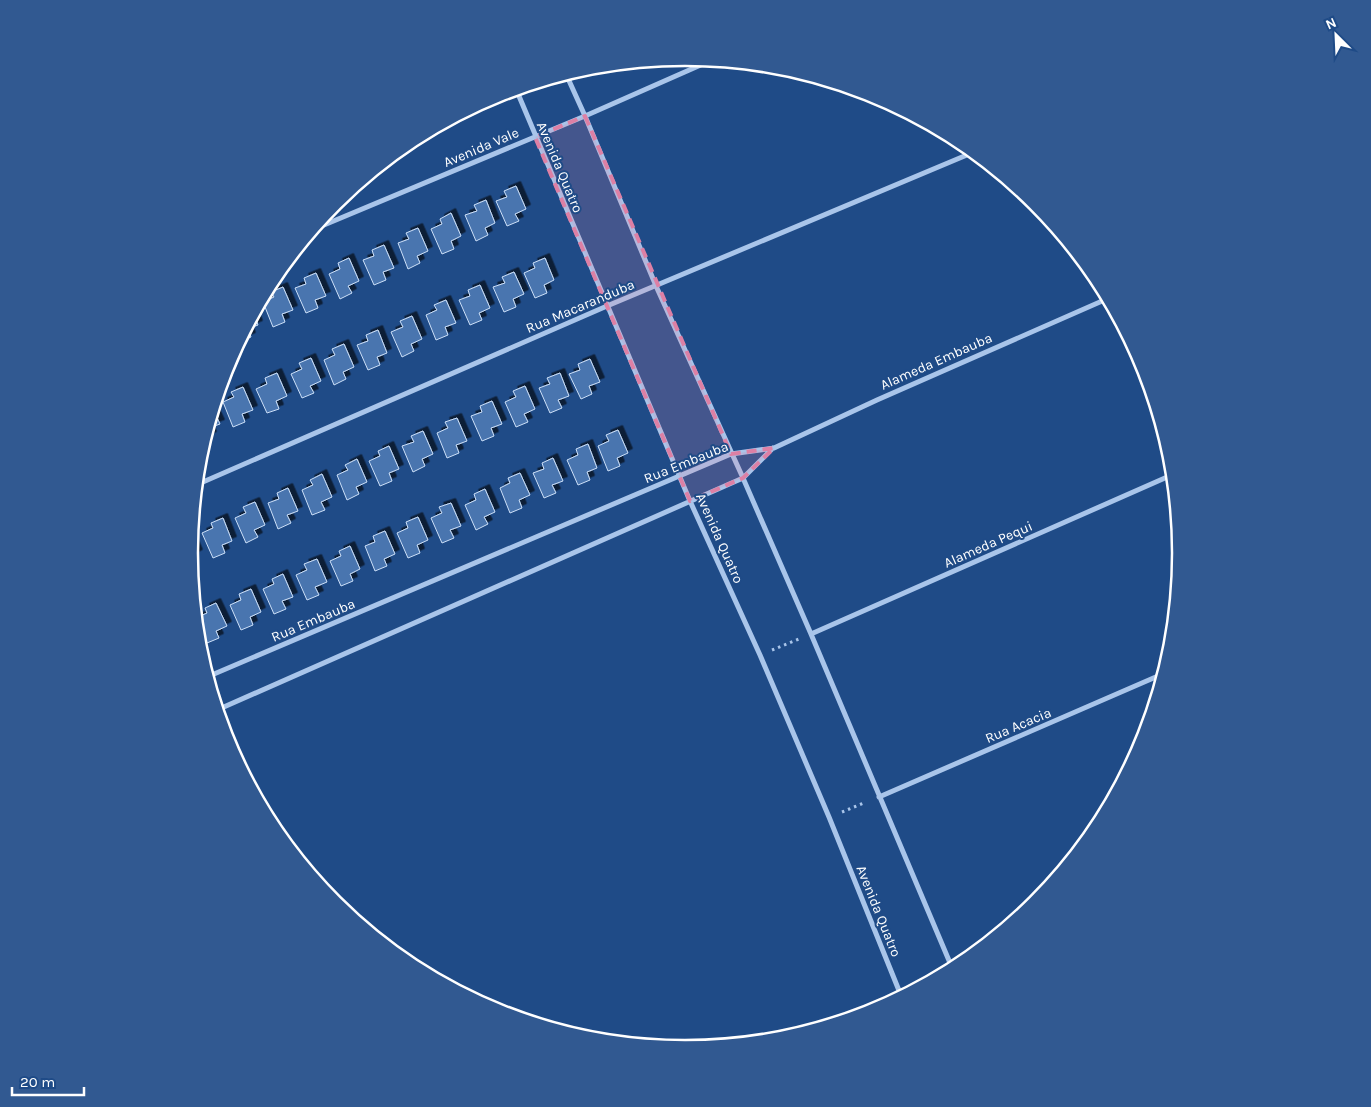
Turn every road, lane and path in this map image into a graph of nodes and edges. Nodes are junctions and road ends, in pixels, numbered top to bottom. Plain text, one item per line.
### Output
1 (698, 66) edge
2 (569, 81) edge
3 (519, 96) edge
4 (585, 116) junction
5 (535, 137) junction
6 (966, 155) edge
7 (327, 224) edge
8 (656, 286) junction
9 (1102, 301) edge
10 (607, 306) junction
11 (774, 448) junction
12 (731, 454) junction
13 (680, 476) junction
14 (1167, 477) edge
15 (743, 478) junction
16 (204, 482) edge
17 (690, 501) junction
18 (811, 634) junction
19 (760, 655) junction
20 (214, 674) edge
21 (1157, 677) edge
22 (223, 707) edge
23 (879, 797) junction
24 (830, 817) junction
25 (950, 963) edge
26 (899, 992) edge

1 - 4 street, Avenida Vale
2 - 4 street
3 - 5 street, Avenida Quatro
4 - 5 street, Avenida Vale
4 - 8 street
5 - 7 street, Avenida Vale
5 - 10 street, Avenida Quatro
6 - 8 street, Rua Macaranduba
8 - 10 street, Rua Macaranduba
8 - 12 street
9 - 11 street, Alameda Embauba
10 - 13 street, Avenida Quatro
10 - 16 street, Rua Macaranduba
11 - 12 street, Rua Embauba
11 - 15 street
12 - 13 street, Rua Embauba
12 - 15 street
13 - 17 street, Avenida Quatro
13 - 20 street, Rua Embauba
14 - 18 street, Alameda Pequi
15 - 17 street
15 - 18 street
17 - 19 street, Avenida Quatro
17 - 22 street
18 - 19 path
18 - 23 street
19 - 24 street, Avenida Quatro
21 - 23 street, Rua Acacia
23 - 24 path
23 - 25 street
24 - 26 street, Avenida Quatro

